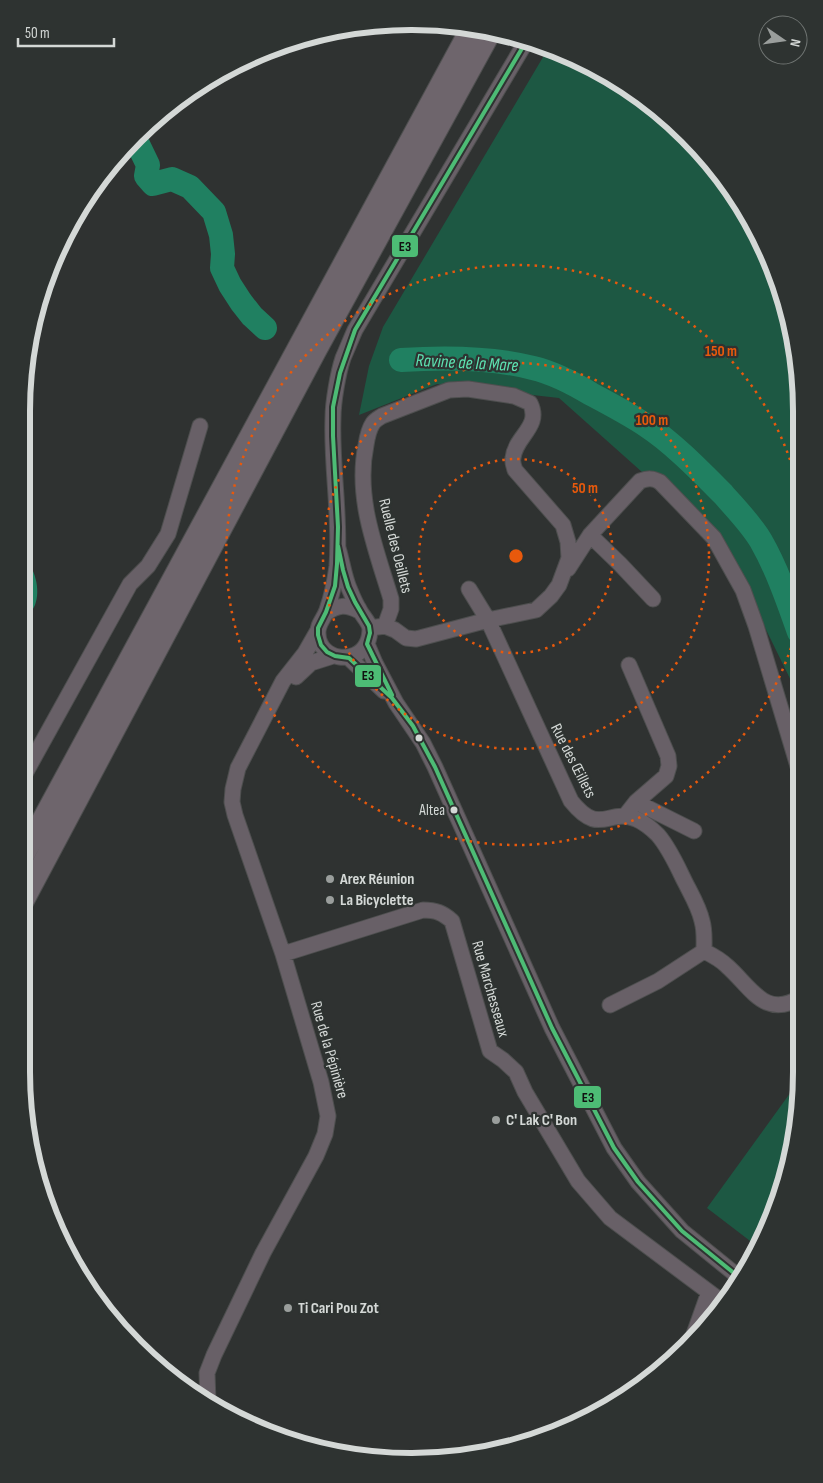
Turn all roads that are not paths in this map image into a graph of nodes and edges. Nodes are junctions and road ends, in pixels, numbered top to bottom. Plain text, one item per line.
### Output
1 (468, 34) edge
2 (488, 37) edge
3 (523, 47) edge
4 (200, 426) dead end
5 (590, 535) junction
6 (338, 548) junction
7 (562, 578) junction
8 (468, 589) dead end
9 (653, 599) dead end
10 (359, 610) junction
11 (326, 613) junction
12 (488, 620) junction
13 (385, 626) junction
14 (370, 628) junction
15 (318, 632) junction
16 (367, 644) junction
17 (333, 656) junction
18 (349, 658) junction
19 (629, 665) dead end
20 (274, 700) junction
21 (396, 702) junction
22 (793, 750) edge
23 (30, 764) edge
24 (636, 802) junction
25 (625, 816) junction
26 (694, 831) dead end
27 (30, 843) edge
28 (30, 890) edge
29 (704, 951) junction
30 (282, 954) junction
31 (793, 1001) edge
32 (610, 1005) dead end
33 (735, 1274) edge
34 (715, 1297) edge
35 (705, 1315) edge
36 (208, 1394) edge

1 - 27 highway
2 - 28 highway
3 - 6 street
4 - 23 street
5 - 7 street, Ruelle des Oeillets
5 - 9 street
5 - 22 street, Ruelle des Oeillets
6 - 10 street
6 - 11 street
7 - 12 street, Ruelle des Oeillets
7 - 13 street, Ruelle des Oeillets
8 - 12 street, Rue des Œillets
10 - 11 street
10 - 14 street
11 - 15 street
12 - 13 street, Ruelle des Oeillets
12 - 25 street, Rue des Œillets
13 - 14 street
14 - 16 street
15 - 17 street
15 - 20 street, Rue de la Pépinière
16 - 18 street
16 - 21 street
17 - 18 street
17 - 20 street
18 - 21 street
19 - 24 street
20 - 30 street, Rue de la Pépinière
21 - 33 street
24 - 25 street
24 - 26 street
25 - 29 street
29 - 31 street
29 - 32 street
30 - 34 street, Rue Marchesseaux
30 - 36 street, Rue de la Pépinière
34 - 35 street

